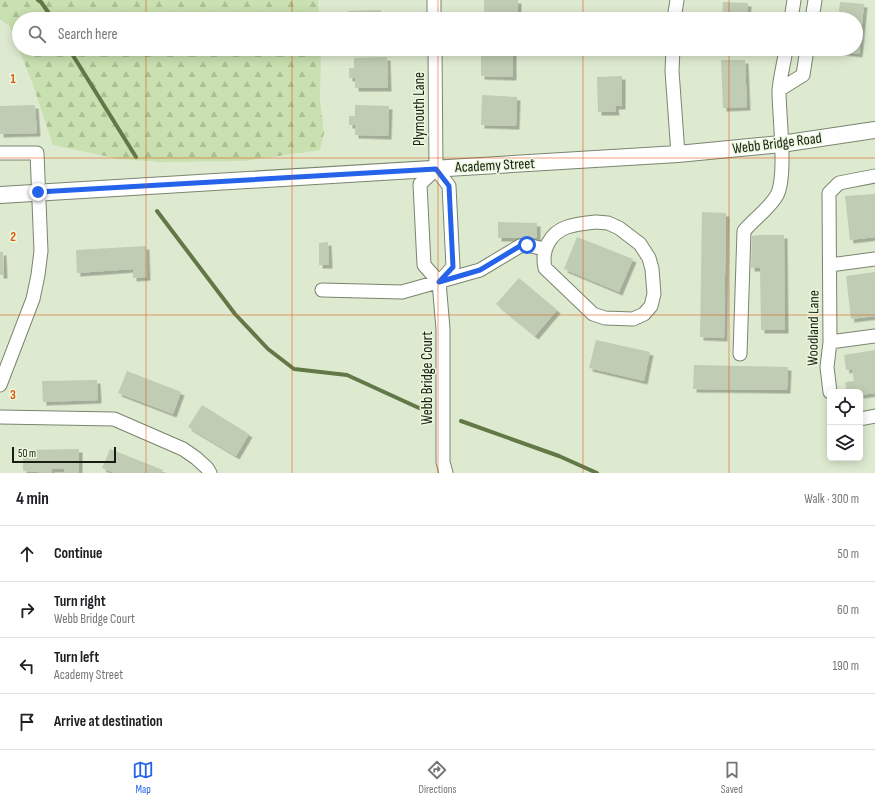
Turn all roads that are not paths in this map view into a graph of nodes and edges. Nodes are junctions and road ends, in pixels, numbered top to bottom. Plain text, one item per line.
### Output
1 (434, 0) edge
2 (677, 0) edge
3 (794, 0) edge
4 (815, 0) edge
5 (434, 12) edge
6 (675, 12) edge
7 (792, 12) edge
8 (813, 12) edge
9 (435, 56) edge
10 (673, 56) edge
11 (785, 56) edge
12 (806, 56) edge
13 (779, 90) junction
14 (875, 130) edge
15 (781, 144) junction
16 (0, 154) edge
17 (678, 154) junction
18 (436, 169) junction
19 (875, 176) edge
20 (38, 192) junction
21 (0, 195) edge
22 (544, 249) junction
23 (875, 259) edge
24 (830, 265) junction
25 (439, 282) junction
26 (322, 290) dead end
27 (875, 336) edge
28 (830, 342) junction
29 (740, 354) dead end
30 (0, 385) edge
31 (830, 389) edge
32 (875, 416) edge
33 (0, 417) edge
34 (863, 418) edge
35 (210, 473) edge
36 (446, 473) edge

1 - 5 street
2 - 6 street
3 - 7 street
4 - 8 street
9 - 18 street, Plymouth Lane
10 - 17 street
11 - 13 street
12 - 13 street
13 - 15 street
14 - 15 street, Webb Bridge Road
15 - 17 street, Webb Bridge Road
15 - 29 street
16 - 20 street
17 - 18 street, Academy Street
18 - 20 street, Academy Street
18 - 25 street
18 - 25 street
19 - 24 street, Woodland Lane
20 - 21 street, Academy Street
20 - 30 street
22 - 22 street
22 - 25 street
23 - 24 street
24 - 28 street, Woodland Lane
25 - 26 street
25 - 36 street, Webb Bridge Court
27 - 28 street
28 - 31 street, Woodland Lane
32 - 34 street
33 - 35 street

